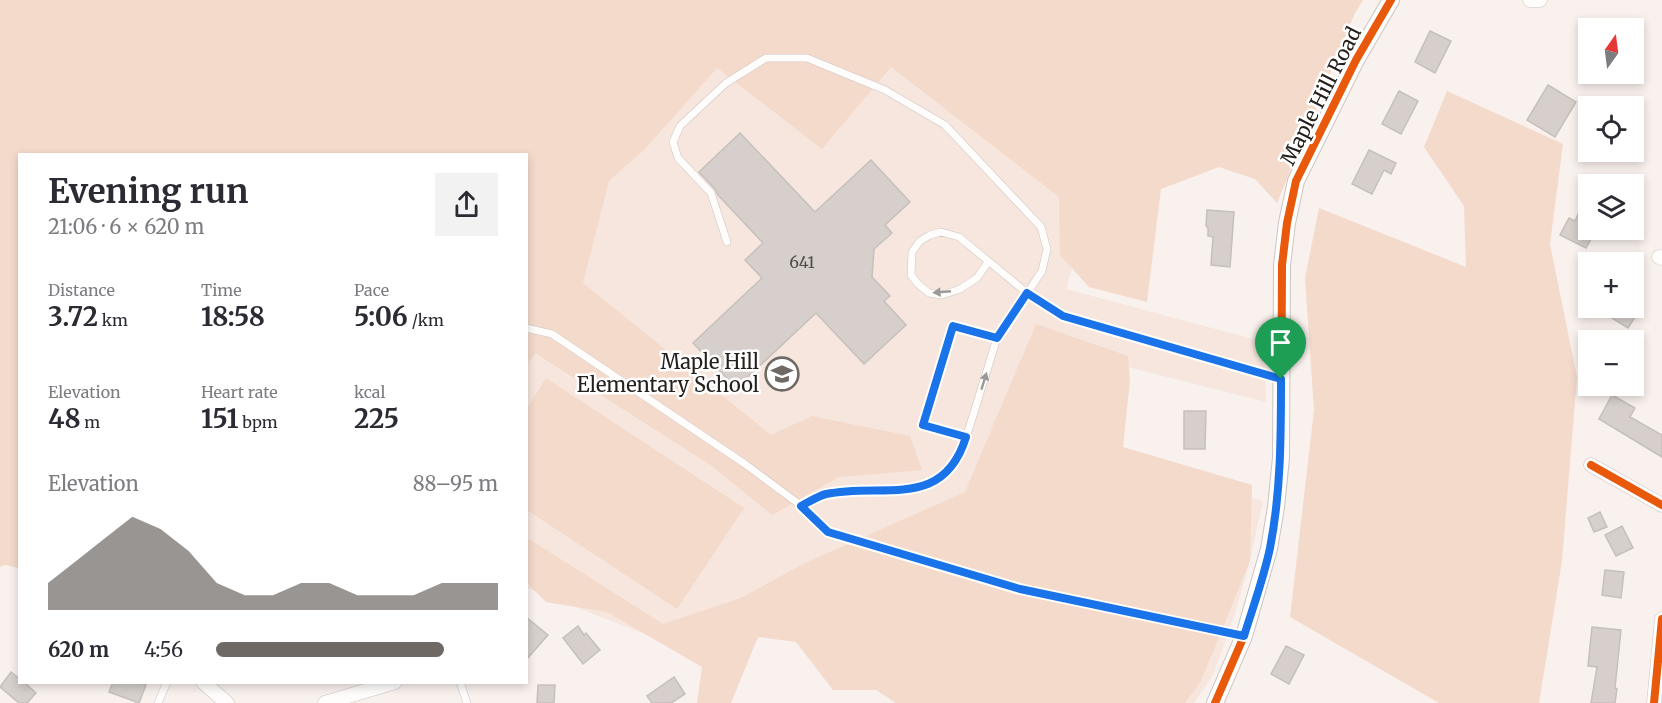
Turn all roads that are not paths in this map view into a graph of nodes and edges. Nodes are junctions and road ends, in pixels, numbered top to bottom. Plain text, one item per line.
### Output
1 (1391, 0) edge
2 (1530, 0) edge
3 (1540, 0) edge
4 (727, 242) dead end
5 (988, 262) junction
6 (1027, 293) junction
7 (528, 328) edge
8 (997, 338) junction
9 (1281, 379) junction
10 (966, 437) junction
11 (1591, 465) dead end
12 (1662, 505) edge
13 (801, 506) junction
14 (1662, 619) edge
15 (1244, 636) junction
16 (166, 684) edge
17 (205, 684) edge
18 (388, 684) edge
19 (461, 684) edge
20 (1220, 701) edge
21 (158, 703) edge
22 (227, 703) edge
23 (325, 703) edge
24 (467, 703) edge
25 (1654, 703) edge

1 - 9 street, Maple Hill Road
2 - 3 street
4 - 6 lane
5 -> 5 lane
5 - 6 lane
6 - 8 lane
6 - 9 lane
7 - 13 lane
10 -> 8 lane
8 - 10 lane
9 - 15 street, Maple Hill Road
10 - 13 lane
11 - 12 street
13 - 15 lane
14 - 25 street
15 - 20 street, Maple Hill Road
16 - 21 lane
17 - 22 street
18 - 23 street
19 - 24 lane

